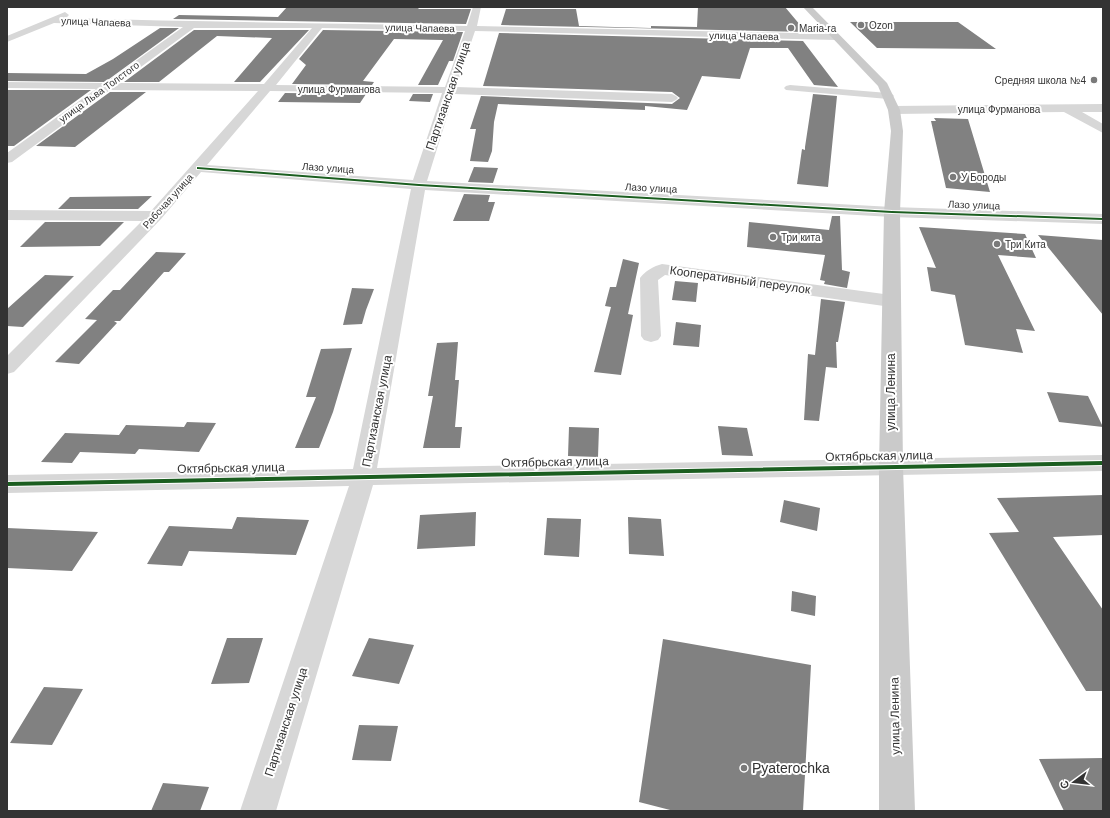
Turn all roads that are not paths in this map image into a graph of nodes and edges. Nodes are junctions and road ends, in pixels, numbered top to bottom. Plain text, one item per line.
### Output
1 (477, 7) edge
2 (807, 7) edge
3 (73, 12) dead end
4 (52, 20) junction
5 (192, 25) junction
6 (319, 25) junction
7 (471, 29) junction
8 (836, 37) junction
9 (7, 39) edge
10 (7, 85) edge
11 (106, 87) junction
12 (267, 88) junction
13 (790, 88) dead end
14 (449, 90) junction
15 (672, 98) dead end
16 (891, 103) junction
17 (1103, 108) edge
18 (1068, 109) junction
19 (1103, 130) edge
20 (7, 159) edge
21 (198, 168) junction
22 (419, 185) junction
23 (892, 212) junction
24 (7, 215) edge
25 (156, 216) junction
26 (1103, 219) edge
27 (891, 301) junction
28 (651, 336) dead end
29 (7, 368) edge
30 (1103, 463) edge
31 (891, 467) junction
32 (364, 476) junction
33 (7, 484) edge
34 (258, 811) edge
35 (897, 811) edge

1 - 7 street, Партизанская улица
2 - 8 main road, улица Ленина
3 - 4 street
4 - 5 street, улица Чапаева
4 - 9 street
5 - 6 street, улица Чапаева
5 - 11 street, улица Льва Толстого
6 - 7 street, улица Чапаева
6 - 12 street, Рабочая улица
7 - 8 street, улица Чапаева
7 - 14 street, Партизанская улица
8 - 16 main road, улица Ленина
10 - 11 street, улица Фурманова
11 - 12 street, улица Фурманова
11 - 20 street, улица Льва Толстого
12 - 14 street, улица Фурманова
12 - 21 street, Рабочая улица
13 - 16 street, улица Фурманова
14 - 15 street, улица Фурманова
14 - 22 street, Партизанская улица
16 - 18 street, улица Фурманова
16 - 23 main road, улица Ленина
17 - 18 street, улица Фурманова
18 - 19 street
21 - 22 street, Лазо улица
21 - 25 street, Рабочая улица
22 - 23 street, Лазо улица
22 - 32 street, Партизанская улица
23 - 26 street, Лазо улица
23 - 27 main road, улица Ленина
24 - 25 street
25 - 29 street, Рабочая улица
27 - 28 street, Кооперативный переулок
27 - 31 main road, улица Ленина
30 - 31 street, Октябрьская улица
31 - 32 street, Октябрьская улица
31 - 35 main road, улица Ленина
32 - 33 street, Октябрьская улица
32 - 34 street, Партизанская улица

